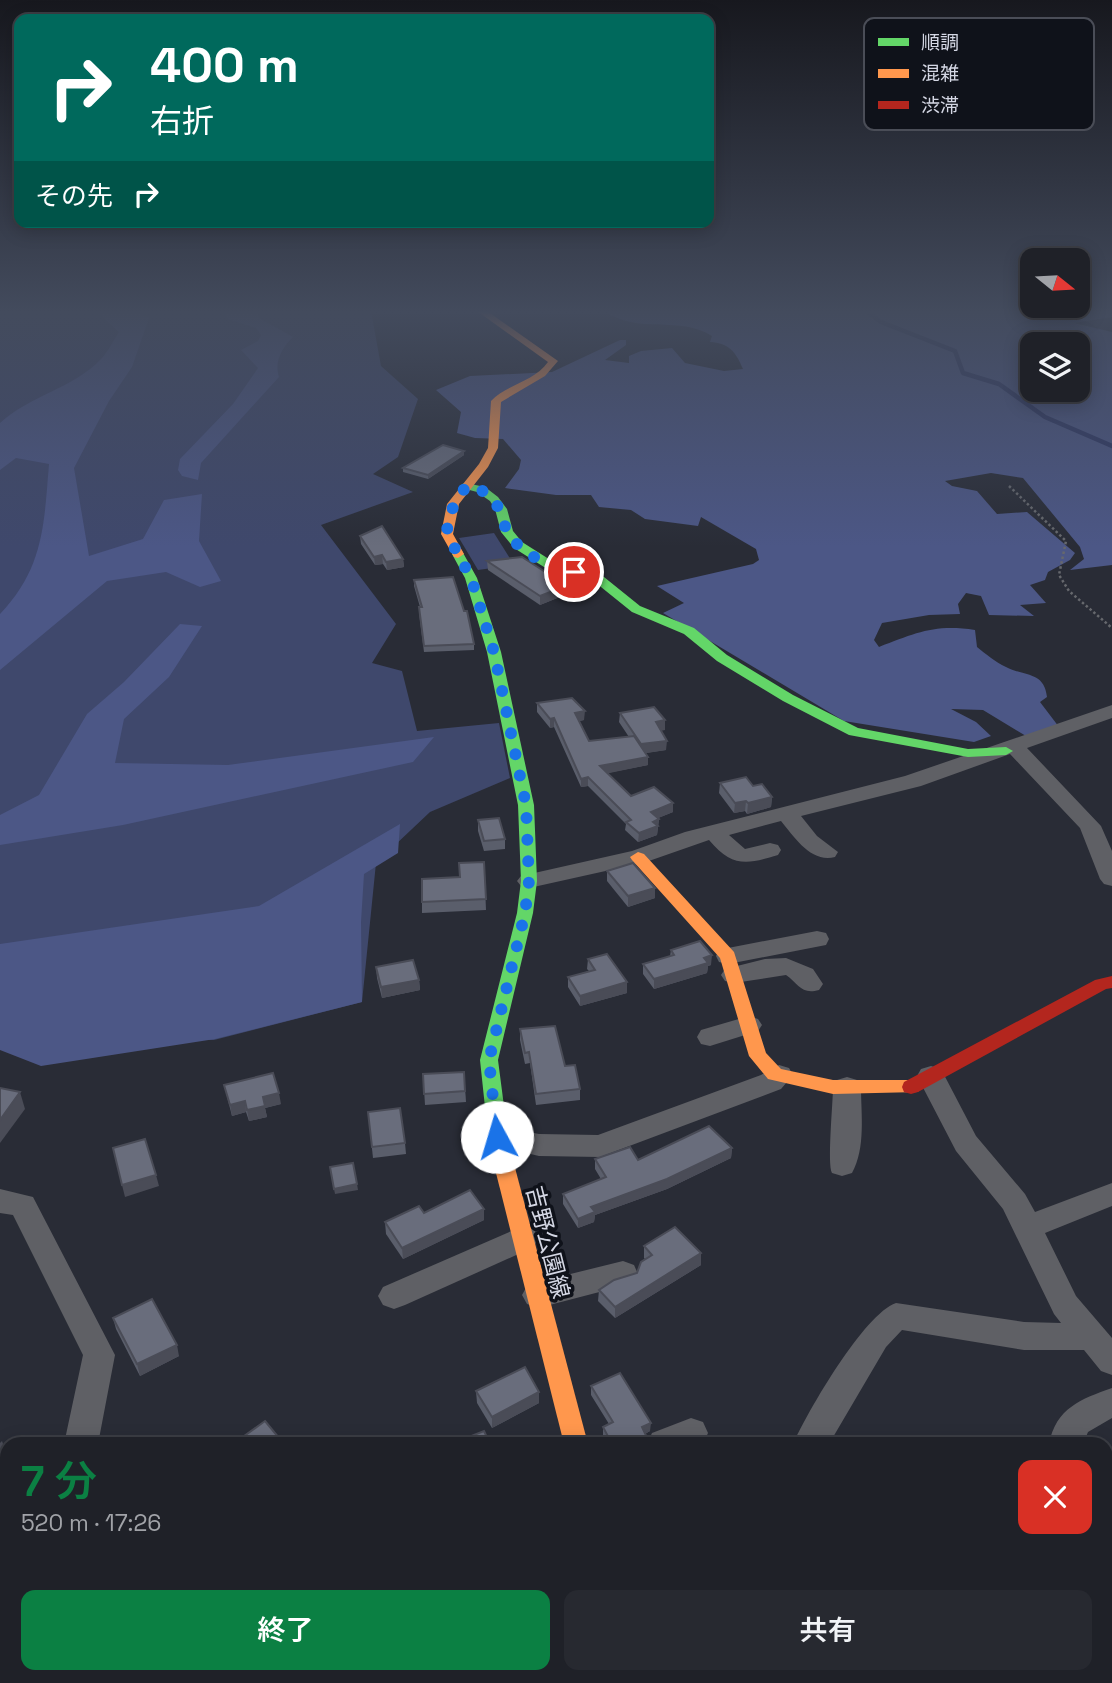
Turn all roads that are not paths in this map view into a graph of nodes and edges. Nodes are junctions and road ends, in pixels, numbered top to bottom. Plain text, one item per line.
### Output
1 (511, 390) edge
2 (466, 486) junction
3 (1112, 711) edge
4 (1011, 749) junction
5 (787, 814) junction
6 (715, 832) junction
7 (770, 850) dead end
8 (827, 852) dead end
9 (638, 857) junction
10 (1112, 879) edge
11 (529, 881) junction
12 (817, 939) dead end
13 (731, 965) junction
14 (1112, 982) edge
15 (810, 984) dead end
16 (749, 1025) junction
17 (710, 1037) dead end
18 (779, 1075) junction
19 (931, 1076) junction
20 (847, 1087) junction
21 (497, 1137) junction
22 (842, 1165) dead end
23 (1112, 1194) edge
24 (0, 1201) edge
25 (1027, 1227) junction
26 (523, 1238) junction
27 (623, 1274) edge
28 (538, 1295) junction
29 (394, 1296) dead end
30 (1102, 1349) edge
31 (1112, 1403) edge
32 (82, 1437) edge
33 (574, 1437) edge
34 (814, 1437) edge
35 (1067, 1437) edge

1 - 2 main road, 吉野公園線
2 - 4 main road
2 - 11 main road, 吉野公園線
3 - 4 street
4 - 5 street
4 - 10 street
5 - 6 street
5 - 8 street
6 - 7 street
6 - 9 street
9 - 11 street
9 - 13 main road
11 - 21 main road, 吉野公園線
12 - 13 street
13 - 15 street
13 - 16 main road
14 - 19 main road
16 - 17 street
16 - 18 main road
18 - 20 main road
18 - 21 street
19 - 20 main road
19 - 25 street
20 - 22 street
21 - 26 main road, 吉野公園線
23 - 25 street
24 - 32 street
25 - 30 street
26 - 28 main road, 吉野公園線
26 - 29 street
27 - 28 street
28 - 33 main road, 吉野公園線
30 - 34 street
31 - 35 street

